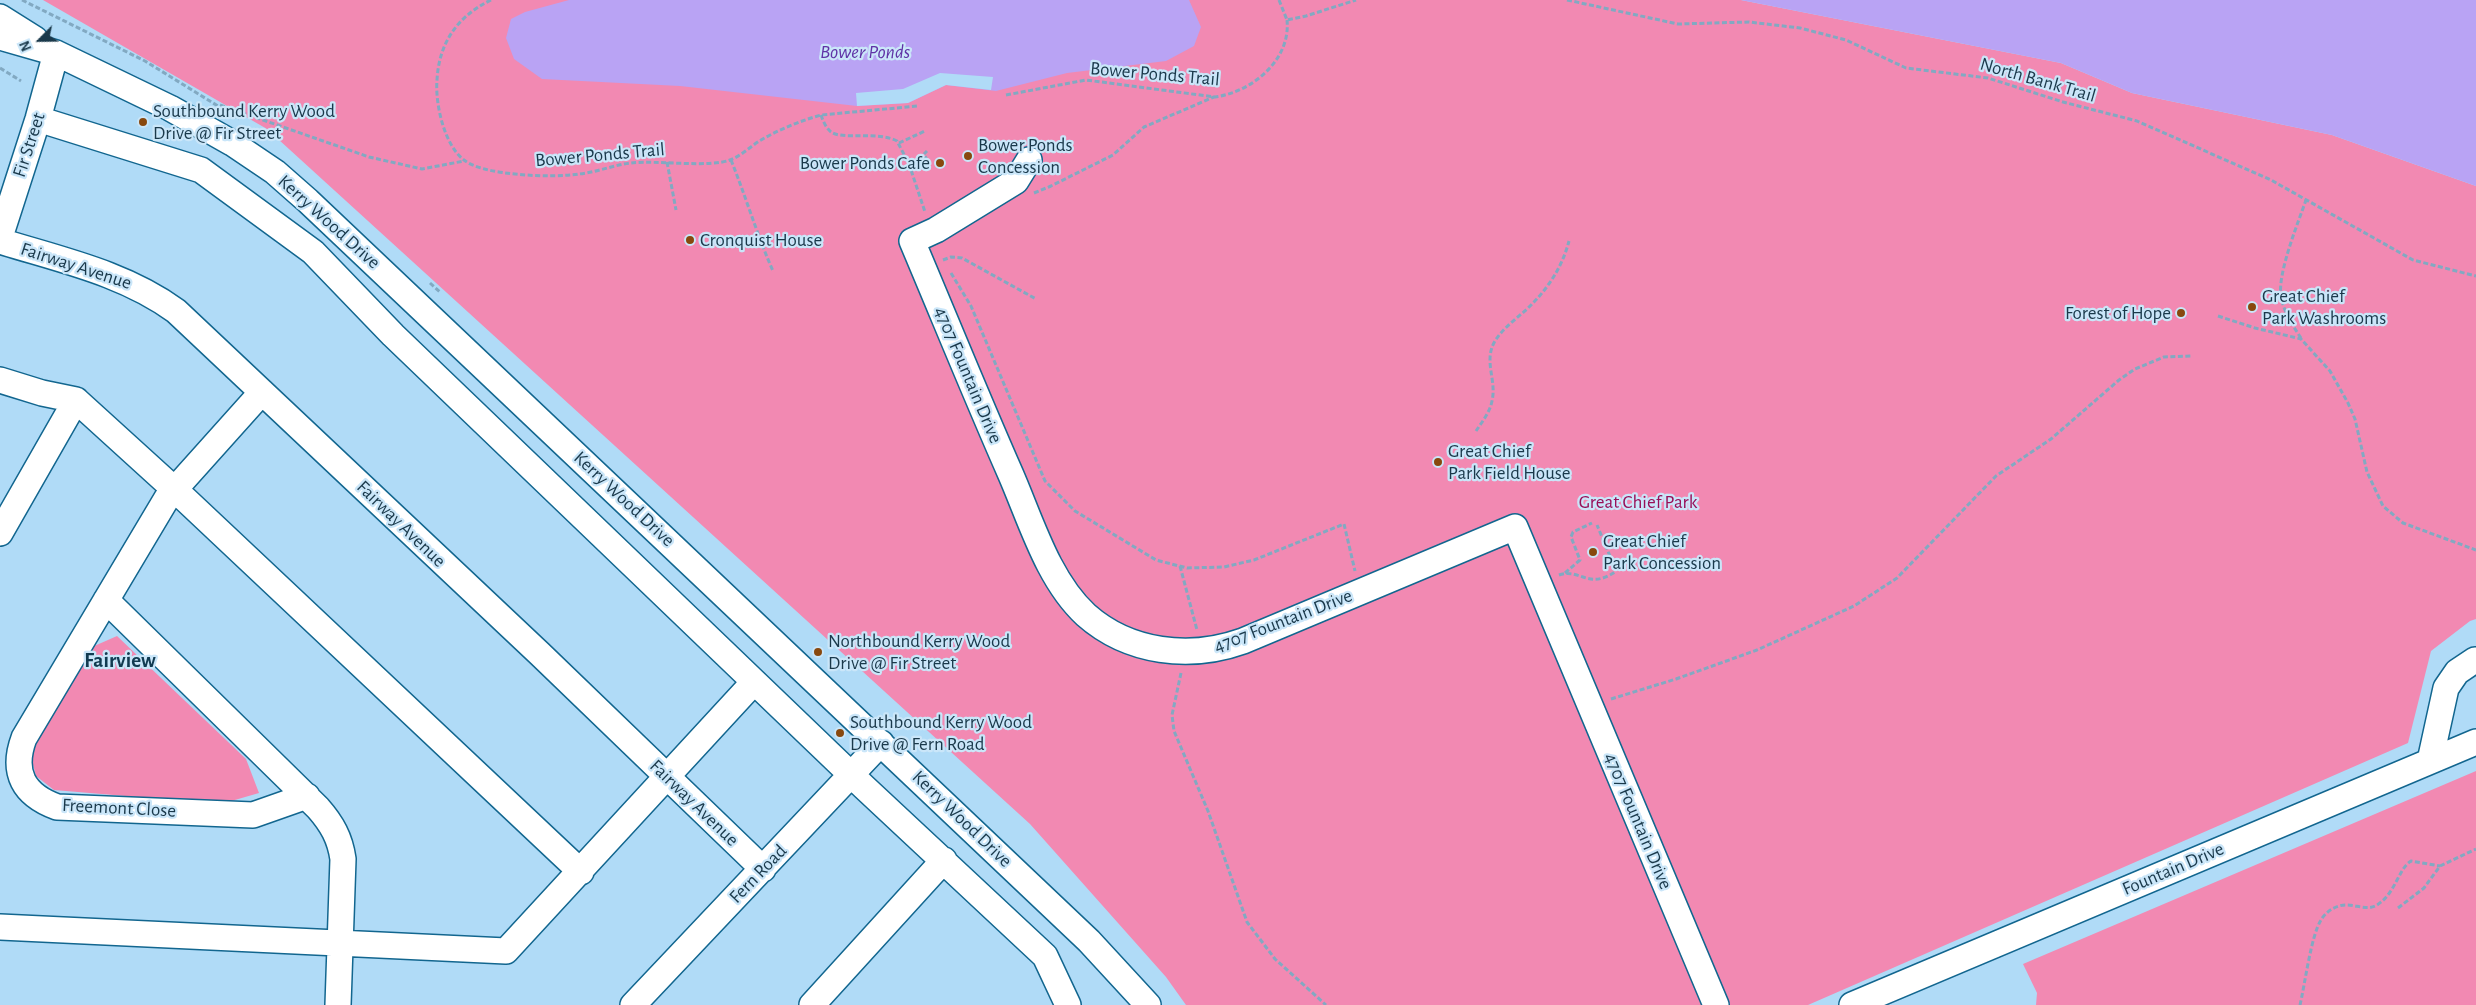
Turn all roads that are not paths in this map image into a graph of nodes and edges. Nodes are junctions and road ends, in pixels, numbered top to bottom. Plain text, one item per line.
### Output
1 (0, 17) edge
2 (0, 37) edge
3 (56, 53) junction
4 (38, 119) junction
5 (1029, 160) dead end
6 (0, 237) edge
7 (0, 242) edge
8 (0, 380) edge
9 (262, 392) junction
10 (76, 400) junction
11 (174, 489) junction
12 (0, 533) edge
13 (106, 600) junction
14 (2475, 660) edge
15 (754, 682) junction
16 (2476, 742) edge
17 (881, 743) junction
18 (2430, 761) junction
19 (852, 775) junction
20 (667, 777) junction
21 (307, 796) junction
22 (944, 860) junction
23 (763, 869) junction
24 (581, 872) junction
25 (0, 927) edge
26 (340, 943) junction
27 (1866, 1002) edge
28 (338, 1005) edge
29 (633, 1005) edge
30 (812, 1005) edge
31 (1068, 1005) edge
32 (1148, 1005) edge
33 (1716, 1005) edge

1 - 3 street, Kerry Wood Drive
2 - 3 street, Kerry Wood Drive
3 - 4 street, Fir Street
3 - 17 street, Kerry Wood Drive
4 - 6 street, Fir Street
4 - 15 street
5 - 33 street, 4707 Fountain Drive
7 - 9 street, Fairway Avenue
8 - 10 street
9 - 11 street, Freemont Close
9 - 20 street, Fairway Avenue
10 - 11 street
10 - 12 street
11 - 13 street, Freemont Close
11 - 24 street
13 - 21 street
13 - 21 street, Freemont Close
14 - 18 street
15 - 19 street
15 - 20 street
16 - 18 street, Fountain Drive
17 - 19 street, Fern Road
17 - 32 street, Kerry Wood Drive
18 - 27 street, Fountain Drive
19 - 22 street
19 - 23 street, Fern Road
20 - 23 street, Fairway Avenue
20 - 24 street
21 - 26 street
22 - 30 street
22 - 31 street
23 - 29 street, Fern Road
24 - 26 street
25 - 26 street
26 - 28 street

